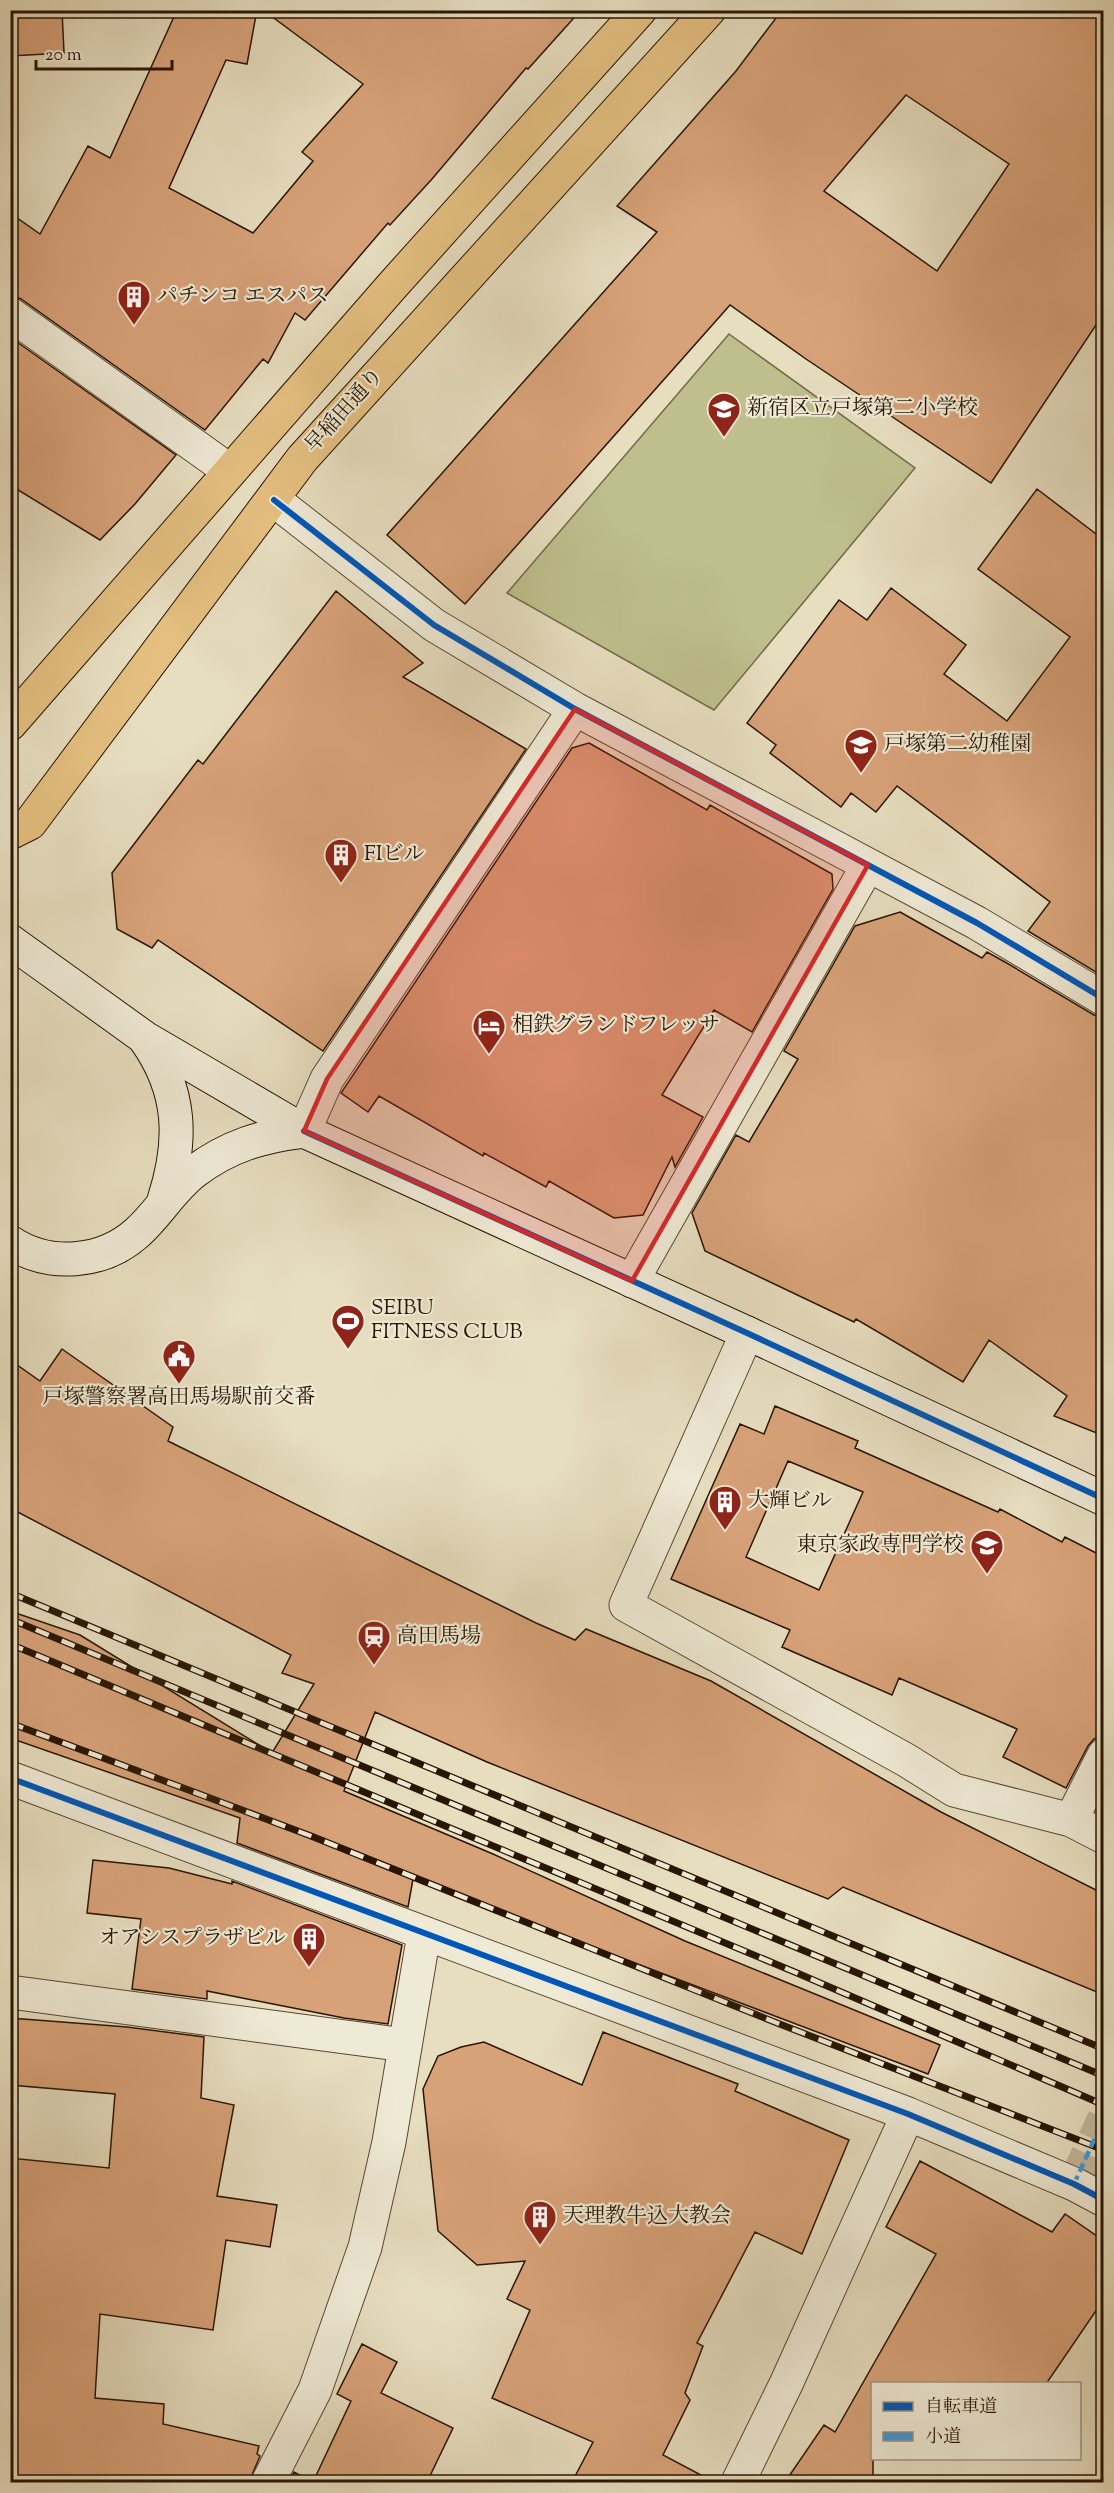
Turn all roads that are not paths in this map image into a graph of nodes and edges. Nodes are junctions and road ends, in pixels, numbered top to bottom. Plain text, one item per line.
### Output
1 (640, 10) edge
2 (710, 10) edge
3 (10, 314) edge
4 (230, 471) junction
5 (274, 500) junction
6 (575, 709) junction
7 (10, 724) edge
8 (10, 833) edge
9 (868, 865) junction
10 (10, 941) edge
11 (1104, 999) edge
12 (145, 1038) junction
13 (304, 1131) junction
14 (163, 1202) junction
15 (10, 1242) edge
16 (632, 1281) junction
17 (747, 1333) junction
18 (1104, 1499) edge
19 (1104, 1755) edge
20 (10, 1778) edge
21 (1071, 1820) junction
22 (1104, 1837) edge
23 (424, 1934) junction
24 (10, 1992) edge
25 (405, 2045) junction
26 (908, 2114) junction
27 (1099, 2202) edge
28 (268, 2482) edge
29 (738, 2482) edge

1 - 4 main road
2 - 5 main road, 早稲田通り
3 - 4 street
4 - 7 main road
5 - 6 street
5 - 8 main road, 早稲田通り
6 - 9 street
6 - 13 street
9 - 11 street
9 - 16 street
10 - 12 street
12 - 13 street
12 - 14 street
13 - 14 street
13 - 16 street
14 - 15 street
16 - 17 street
17 - 18 street
17 - 21 street
19 - 21 street
20 - 23 street
21 - 22 street
23 - 25 street
23 - 26 street
24 - 25 street
25 - 28 street
26 - 27 street
26 - 29 street

